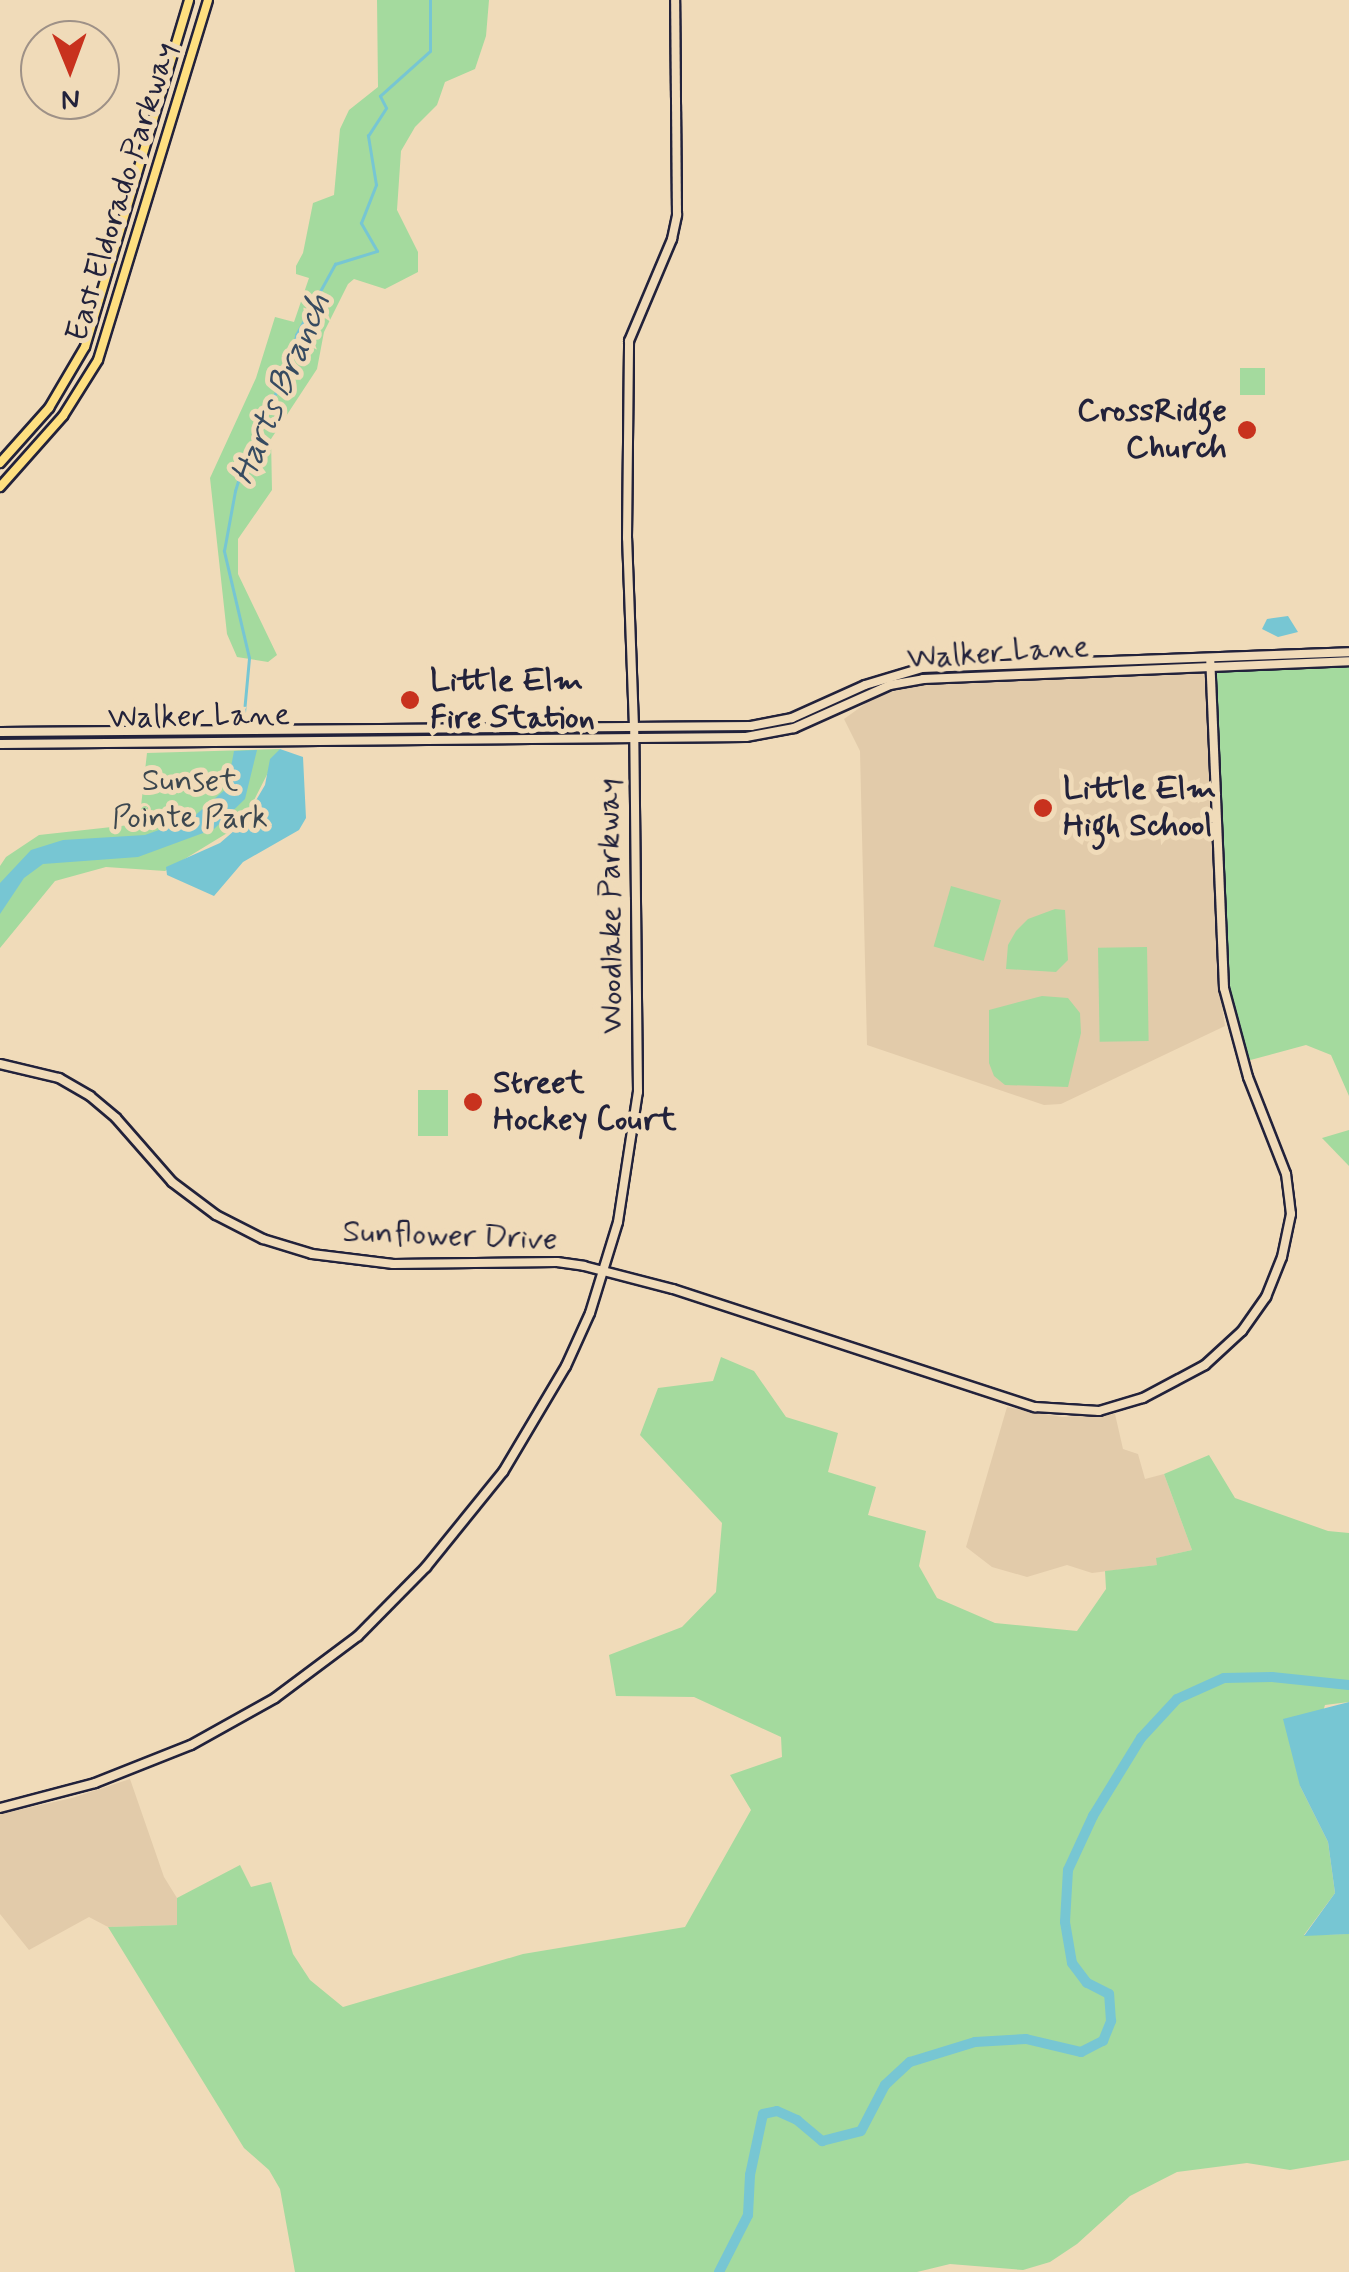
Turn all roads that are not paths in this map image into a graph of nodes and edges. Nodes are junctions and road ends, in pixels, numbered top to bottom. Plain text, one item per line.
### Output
1 (189, 0) edge
2 (208, 0) edge
3 (675, 0) edge
4 (0, 463) edge
5 (0, 487) edge
6 (1349, 652) edge
7 (1316, 657) junction
8 (1349, 661) edge
9 (1210, 662) junction
10 (634, 727) junction
11 (0, 732) edge
12 (634, 738) junction
13 (0, 744) edge
14 (0, 1064) edge
15 (602, 1274) junction
16 (0, 1808) edge

1 - 4 main road, East Eldorado Parkway
2 - 5 main road, East Eldorado Parkway
3 - 10 street, Woodlake Parkway
6 - 7 street, Walker Lane
7 - 8 street, Walker Lane
7 - 9 street, Walker Lane
9 - 10 street, Walker Lane
9 - 12 street, Walker Lane
9 - 15 street, Sunflower Drive
10 - 11 street, Walker Lane
10 - 12 street, Woodlake Parkway
12 - 13 street, Walker Lane
12 - 15 street, Woodlake Parkway
14 - 15 street, Sunflower Drive
15 - 16 street, Woodlake Parkway

